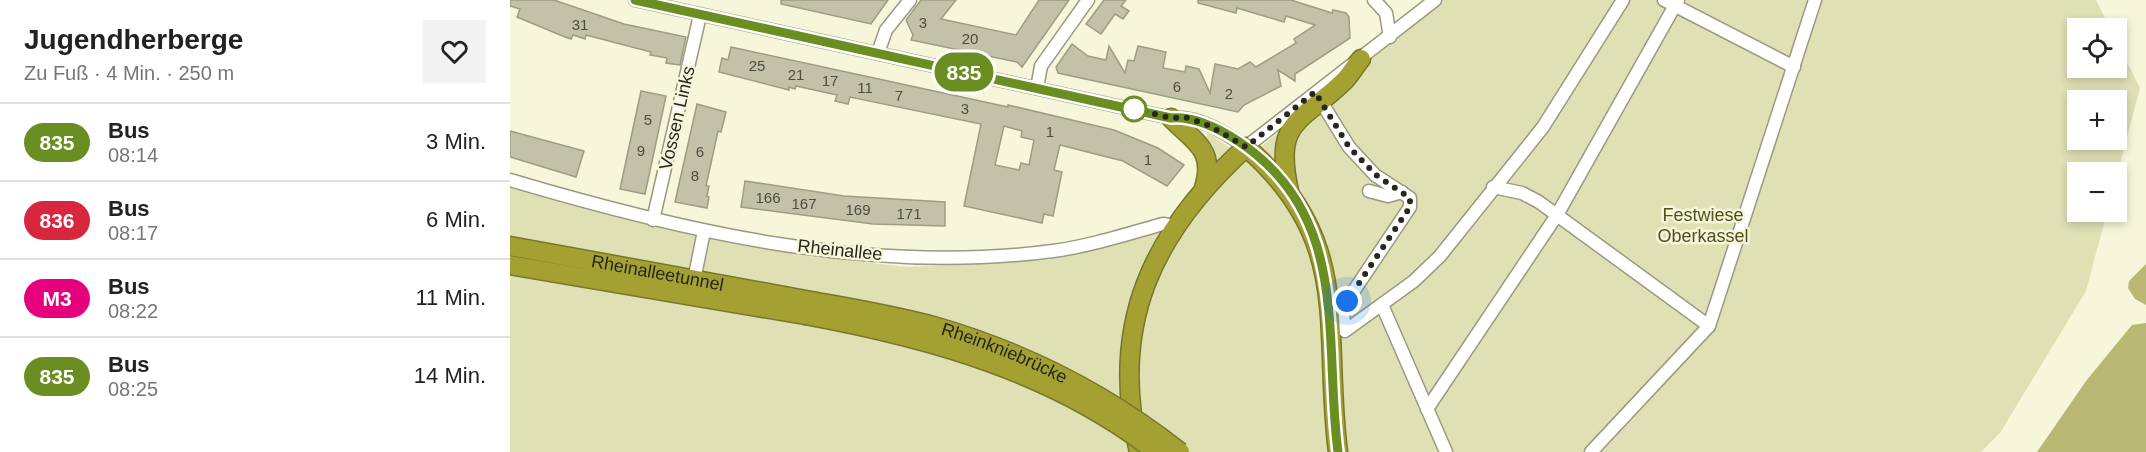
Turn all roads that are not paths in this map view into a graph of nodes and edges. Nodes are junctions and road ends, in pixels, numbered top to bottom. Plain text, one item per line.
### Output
1 (635, 0) edge
2 (910, 0) edge
3 (1088, 0) edge
4 (1374, 0) edge
5 (1435, 0) edge
6 (1623, 0) edge
7 (1815, 0) edge
8 (1672, 2) edge
9 (700, 15) junction
10 (1390, 37) junction
11 (878, 53) junction
12 (1361, 59) joint
13 (1794, 67) junction
14 (1037, 88) junction
15 (1318, 96) junction
16 (1171, 118) junction
17 (1246, 147) junction
18 (510, 180) edge
19 (1493, 187) junction
20 (1204, 188) junction
21 (1369, 191) dead end
22 (1290, 192) junction
23 (1402, 192) junction
24 (1557, 215) junction
25 (653, 220) junction
26 (1174, 226) junction
27 (704, 231) junction
28 (510, 246) edge
29 (510, 265) edge
30 (694, 280) junction
31 (1382, 305) junction
32 (806, 307) junction
33 (1709, 326) junction
34 (1427, 409) junction
35 (1139, 452) edge
36 (1156, 452) edge
37 (1180, 452) edge
38 (1338, 452) edge
39 (1446, 452) edge
40 (1591, 452) edge

1 - 9 street
2 - 11 street
3 - 14 street
4 - 10 street
5 - 10 street
6 - 19 street
7 - 13 street
8 - 13 street
8 - 24 street
9 - 11 street
9 - 25 street, Vossen Links
10 - 12 street
11 - 14 street
12 - 15 highway
13 - 33 street
14 - 16 street
15 - 17 street
15 - 22 highway
15 - 23 street
16 - 17 street
16 - 20 highway
17 - 20 highway
17 - 22 highway
18 - 25 street, Rheinallee
19 - 24 street
19 - 31 street
20 - 26 highway
21 - 23 street
22 - 38 highway
23 - 31 street
24 - 33 street
24 - 34 street
25 - 27 street, Rheinallee
26 - 27 street, Rheinallee
26 - 35 highway, bridge
27 - 30 street
28 - 30 highway, Rheinalleetunnel
29 - 32 highway, Rheinalleetunnel
30 - 32 highway, Rheinalleetunnel
31 - 34 street
32 - 36 highway, Rheinkniebrücke, bridge
32 - 37 highway, Rheinkniebrücke, bridge
33 - 40 street
34 - 39 street

